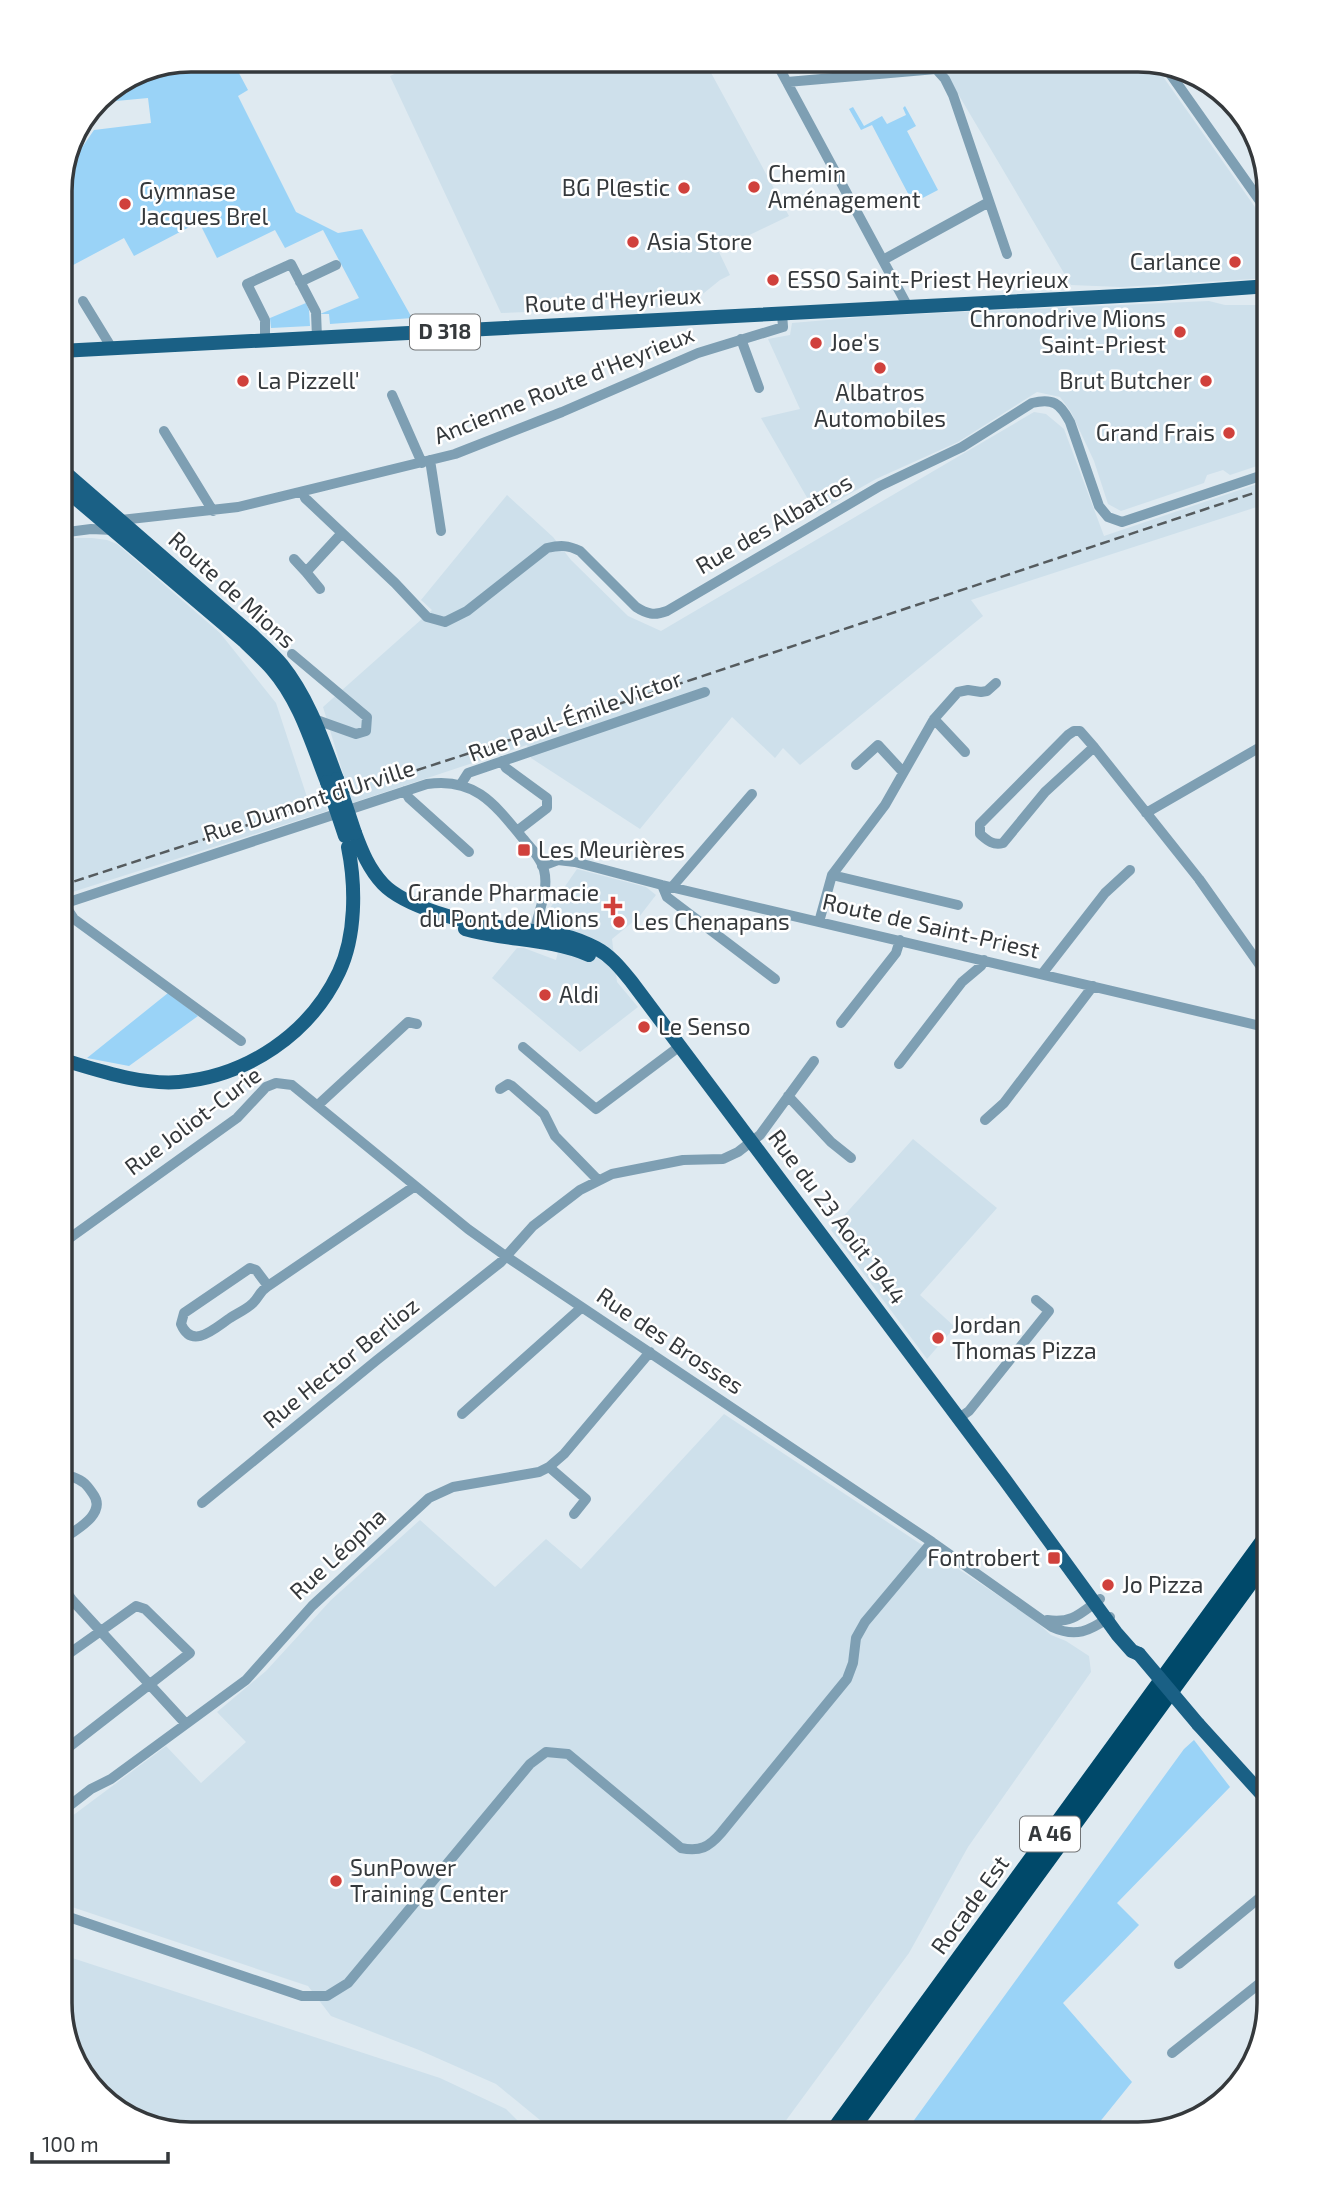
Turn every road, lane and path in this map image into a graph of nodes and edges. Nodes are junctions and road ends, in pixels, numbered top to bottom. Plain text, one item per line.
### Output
1 (782, 72) edge
2 (902, 72) edge
3 (939, 72) edge
4 (1172, 77) edge
5 (787, 82) junction
6 (1257, 197) edge
7 (989, 202) junction
8 (1007, 254) dead end
9 (883, 260) junction
10 (336, 265) dead end
11 (300, 282) junction
12 (1257, 287) edge
13 (1158, 294) junction
14 (1257, 294) edge
15 (83, 301) dead end
16 (908, 307) junction
17 (782, 314) junction
18 (317, 338) junction
19 (741, 339) junction
20 (265, 341) junction
21 (113, 349) junction
22 (72, 351) edge
23 (759, 388) dead end
24 (393, 395) dead end
25 (164, 431) dead end
26 (426, 461) junction
27 (1257, 477) edge
28 (72, 480) edge
29 (303, 492) junction
30 (72, 493) edge
31 (214, 511) junction
32 (156, 518) junction
33 (117, 525) junction
34 (72, 531) edge
35 (440, 531) dead end
36 (341, 533) junction
37 (132, 538) junction
38 (294, 559) dead end
39 (306, 572) junction
40 (320, 589) dead end
41 (292, 654) dead end
42 (996, 683) dead end
43 (705, 692) dead end
44 (308, 718) junction
45 (934, 719) junction
46 (1094, 747) junction
47 (1257, 749) edge
48 (965, 752) dead end
49 (502, 761) junction
50 (856, 765) dead end
51 (904, 772) junction
52 (461, 784) junction
53 (405, 791) junction
54 (752, 794) dead end
55 (1146, 813) junction
56 (517, 831) junction
57 (349, 839) junction
58 (469, 852) dead end
59 (542, 866) junction
60 (1130, 870) dead end
61 (832, 875) junction
62 (667, 886) junction
63 (72, 902) edge
64 (958, 905) dead end
65 (72, 917) edge
66 (819, 922) junction
67 (540, 936) junction
68 (900, 940) junction
69 (984, 960) junction
70 (1257, 961) edge
71 (1042, 974) junction
72 (775, 979) dead end
73 (1093, 986) junction
74 (841, 1023) dead end
75 (417, 1024) dead end
76 (1257, 1025) edge
77 (241, 1041) dead end
78 (680, 1046) junction
79 (523, 1047) dead end
80 (814, 1061) dead end
81 (72, 1062) edge
82 (899, 1063) dead end
83 (284, 1082) joint
84 (500, 1088) dead end
85 (788, 1096) junction
86 (318, 1105) junction
87 (985, 1120) dead end
88 (752, 1142) junction
89 (851, 1158) dead end
90 (597, 1179) junction
91 (415, 1186) junction
92 (72, 1236) edge
93 (507, 1257) junction
94 (268, 1286) junction
95 (1036, 1300) dead end
96 (582, 1308) junction
97 (650, 1352) junction
98 (461, 1415) dead end
99 (959, 1418) junction
100 (549, 1467) junction
101 (73, 1478) dead end
102 (202, 1503) dead end
103 (574, 1514) dead end
104 (72, 1532) edge
105 (932, 1542) junction
106 (1257, 1549) edge
107 (1257, 1573) edge
108 (72, 1597) edge
109 (1098, 1601) junction
110 (1109, 1617) junction
111 (1044, 1620) junction
112 (100, 1631) junction
113 (72, 1651) edge
114 (150, 1686) junction
115 (186, 1724) junction
116 (72, 1745) edge
117 (1257, 1789) edge
118 (72, 1804) edge
119 (1257, 1900) edge
120 (72, 1918) edge
121 (1179, 1964) dead end
122 (1257, 1986) edge
123 (1172, 2053) dead end
124 (840, 2122) edge
125 (857, 2122) edge

1 - 5 street
2 - 5 street
3 - 7 street
4 - 6 street
5 - 9 street
7 - 8 street
7 - 9 street
9 - 16 street
10 - 11 street
11 - 18 street
11 - 20 street
12 - 13 main road, Route d'Heyrieux / D 318
13 - 14 main road, Route d'Heyrieux / D 318
13 - 16 main road, Route d'Heyrieux / D 318
15 - 21 street
16 - 17 main road, Route d'Heyrieux / D 318
17 - 18 main road, Route d'Heyrieux / D 318
17 - 19 street, Ancienne Route d'Heyrieux
18 - 20 main road, Route d'Heyrieux / D 318
19 - 23 street
19 - 26 street, Ancienne Route d'Heyrieux
20 - 21 main road, Route d'Heyrieux / D 318
21 - 22 main road, Route d'Heyrieux / D 318
24 - 26 street
25 - 31 street
26 - 29 street, Ancienne Route d'Heyrieux
26 - 35 street
27 - 36 street, Rue des Albatros
28 - 33 main road, Route de Mions
29 - 31 street, Ancienne Route d'Heyrieux
29 - 36 street, Rue des Albatros
30 - 33 main road, Route de Mions
31 - 32 street, Ancienne Route d'Heyrieux
32 - 33 street, Ancienne Route d'Heyrieux
32 - 37 street
33 - 34 street, Ancienne Route d'Heyrieux
33 - 37 main road, Route de Mions
36 - 39 street
37 - 44 main road, Route de Mions
38 - 39 street
39 - 40 street
41 - 44 street
42 - 45 street
43 - 49 street, Rue Paul-Émile Victor
44 - 57 main road, Route de Mions, bridge
45 - 48 street
45 - 51 street
46 - 46 street
46 - 55 street
47 - 55 street
49 - 52 street, Rue Paul-Émile Victor
49 - 56 street
50 - 51 street
51 - 61 street
52 - 53 street, Rue Dumont d'Urville
52 - 56 street
53 - 58 street
53 - 63 street, Rue Dumont d'Urville
54 - 62 street
55 - 70 street
56 - 59 street
57 - 67 main road, Rue du 23 Août 1944
57 - 81 main road
59 - 62 street, Route de Saint-Priest
59 - 67 street
60 - 71 street
61 - 64 street
61 - 66 street
62 - 66 street, Route de Saint-Priest
62 - 72 street
65 - 77 street
66 - 68 street, Route de Saint-Priest
67 - 78 main road, Rue du 23 Août 1944
68 - 69 street, Route de Saint-Priest
68 - 74 street
69 - 71 street, Route de Saint-Priest
69 - 82 street
71 - 73 street, Route de Saint-Priest
73 - 76 street, Route de Saint-Priest
73 - 87 street
75 - 86 street
78 - 79 street
78 - 88 main road, Rue du 23 Août 1944
80 - 85 street
83 - 86 street, Rue des Brosses
83 - 92 street, Rue Joliot-Curie
84 - 90 street
85 - 88 street
85 - 89 street
86 - 91 street, Rue des Brosses
88 - 90 street
88 - 99 main road, Rue du 23 Août 1944
90 - 93 street, Rue Hector Berlioz
91 - 93 street, Rue des Brosses
91 - 94 street
93 - 96 street, Rue des Brosses
93 - 102 street, Rue Hector Berlioz
94 - 94 street
95 - 99 street
96 - 97 street, Rue des Brosses
96 - 98 street
97 - 100 street, Rue Léopha
97 - 105 street, Rue des Brosses
99 - 109 main road, Rue du 23 Août 1944
100 - 103 street
100 - 115 street, Rue Léopha
101 - 104 street
105 - 111 street, Rue des Brosses
105 - 120 street
106 - 124 highway, Rocade Est / A 46
107 - 125 highway, Rocade Est / A 46
108 - 112 street
109 - 110 main road, Rue du 23 Août 1944
109 - 111 street
110 - 111 street, Rue des Brosses
110 - 117 main road, Rue du 23 Août 1944, bridge
112 - 113 street
112 - 114 street
112 - 114 street
114 - 115 street
114 - 116 street
115 - 118 street, Rue Léopha
119 - 121 street
122 - 123 street

